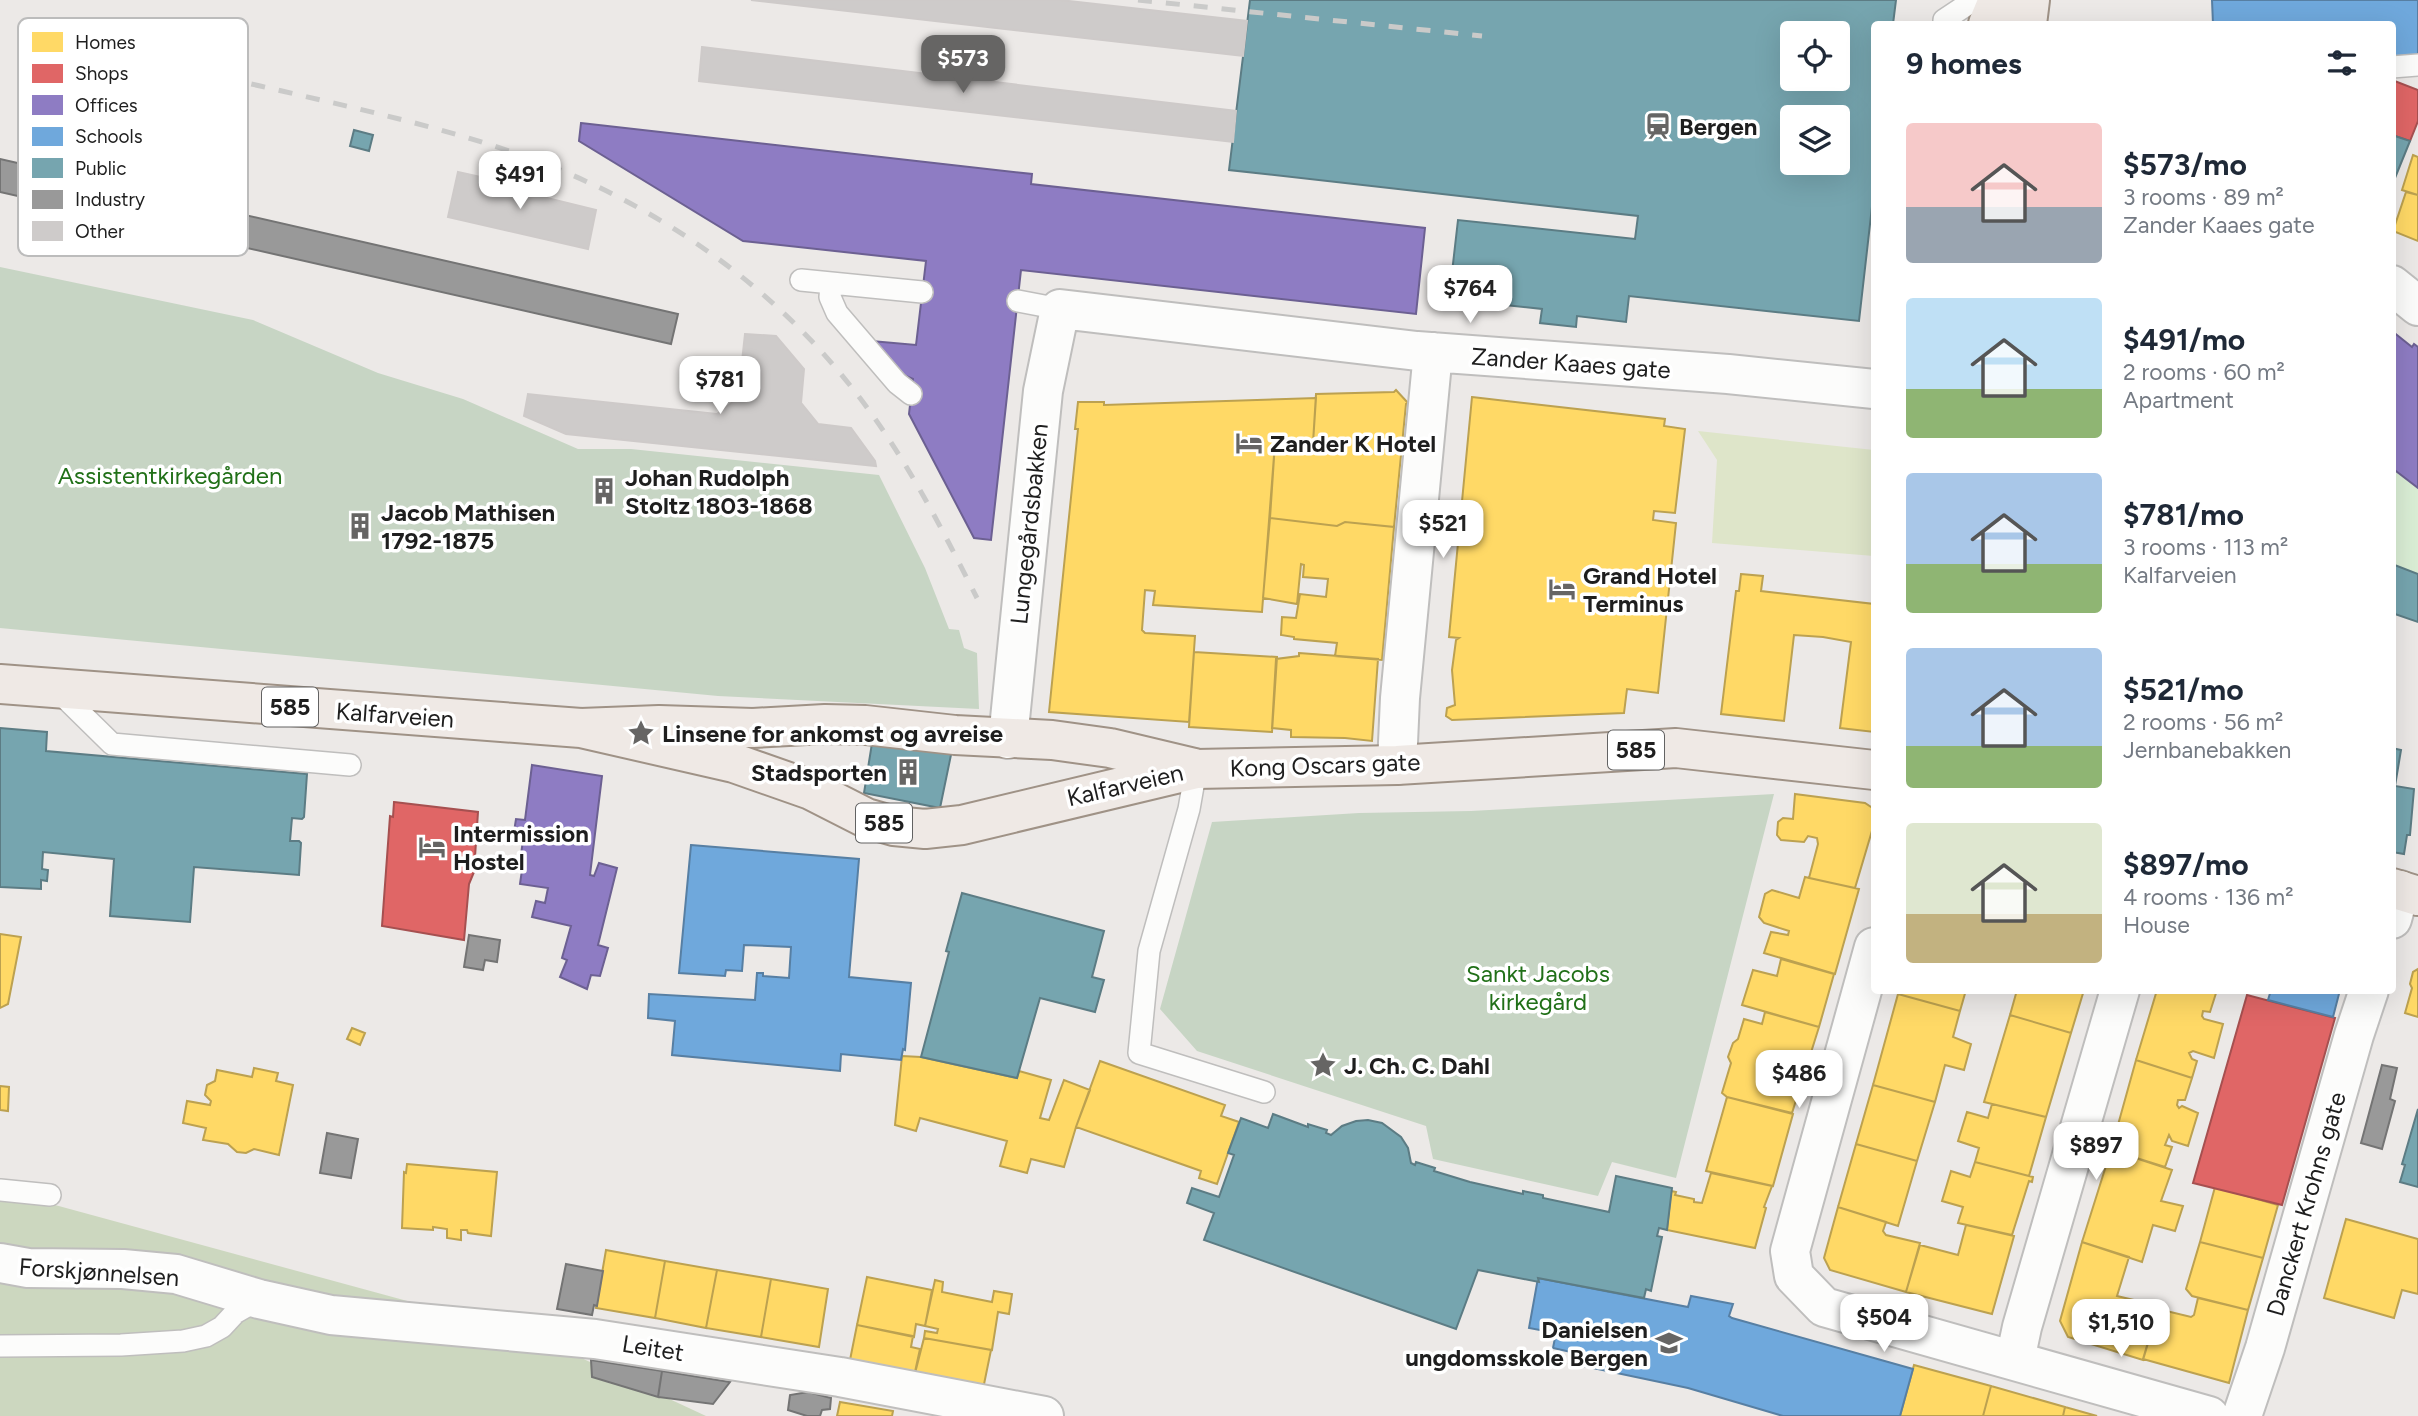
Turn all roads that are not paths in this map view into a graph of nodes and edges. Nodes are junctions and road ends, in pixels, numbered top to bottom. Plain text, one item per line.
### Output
1 (1974, 0) edge
2 (1998, 0) edge
3 (2030, 0) edge
4 (1944, 21) edge
5 (1989, 21) edge
6 (2027, 21) edge
7 (2418, 65) edge
8 (2396, 67) edge
9 (801, 280) dead end
10 (831, 284) junction
11 (2396, 288) edge
12 (922, 292) dead end
13 (1018, 301) dead end
14 (2418, 306) edge
15 (1060, 309) junction
16 (1433, 352) junction
17 (1871, 389) edge
18 (911, 394) dead end
19 (0, 684) edge
20 (55, 687) junction
21 (581, 728) junction
22 (1008, 739) junction
23 (350, 765) dead end
24 (1397, 765) junction
25 (1196, 769) junction
26 (1871, 770) edge
27 (1871, 958) edge
28 (2119, 994) edge
29 (2368, 994) edge
30 (1264, 1092) dead end
31 (0, 1190) edge
32 (50, 1195) dead end
33 (0, 1264) edge
34 (259, 1299) junction
35 (0, 1346) edge
36 (2015, 1360) junction
37 (1044, 1416) edge
38 (2209, 1416) edge
39 (2242, 1416) edge

1 - 4 lane
2 - 5 main road
3 - 6 main road
7 - 8 lane
9 - 10 lane
10 - 12 lane
10 - 18 lane
11 - 14 street
13 - 15 lane
15 - 16 street, Zander Kaaes gate
15 - 22 street, Lungegårdsbakken
16 - 17 street, Zander Kaaes gate
16 - 24 street
19 - 20 main road, Kalfarveien / 585
20 - 21 main road, Kalfarveien / 585
20 - 23 lane
21 - 22 main road, Kalfarveien / 585
21 - 25 main road, Kalfarveien / 585
22 - 25 main road, Kalfarveien / 585
24 - 25 main road, Kong Oscars gate / 585
24 - 26 main road, Kong Oscars gate / 585
25 - 30 lane, Kong Oscars gate
27 - 36 street
28 - 36 street
29 - 39 street, Danckert Krohns gate
31 - 32 lane
33 - 34 street, Forskjønnelsen
34 - 35 lane
34 - 37 street, Leitet
36 - 38 street

